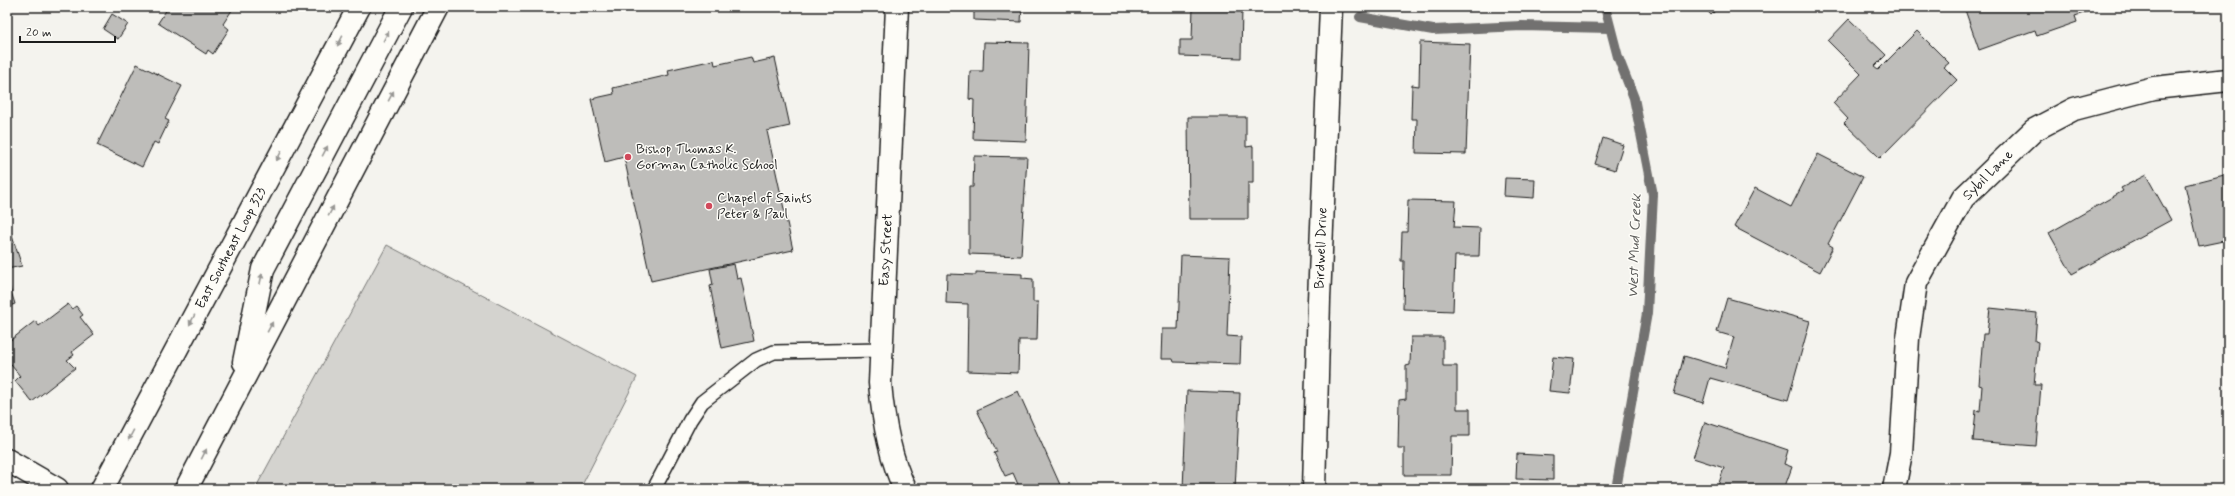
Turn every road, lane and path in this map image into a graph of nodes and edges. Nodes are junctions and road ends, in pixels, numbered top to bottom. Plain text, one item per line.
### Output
1 (359, 7) edge
2 (401, 7) edge
3 (438, 7) edge
4 (897, 7) edge
5 (1331, 7) edge
6 (2228, 80) edge
7 (881, 350) junction
8 (239, 386) junction
9 (7, 460) edge
10 (58, 489) edge
11 (102, 489) edge
12 (186, 489) edge
13 (654, 489) edge
14 (905, 489) edge
15 (1314, 489) edge
16 (1894, 489) edge

1 -> 11 main road, East Southeast Loop 323
8 -> 2 main road
8 -> 3 main road
4 - 7 main road, Easy Street
5 - 15 main road, Birdwell Drive
6 - 16 main road, Sybil Lane
7 - 13 lane
7 - 14 main road, Easy Street
12 -> 8 main road
9 - 10 main road

